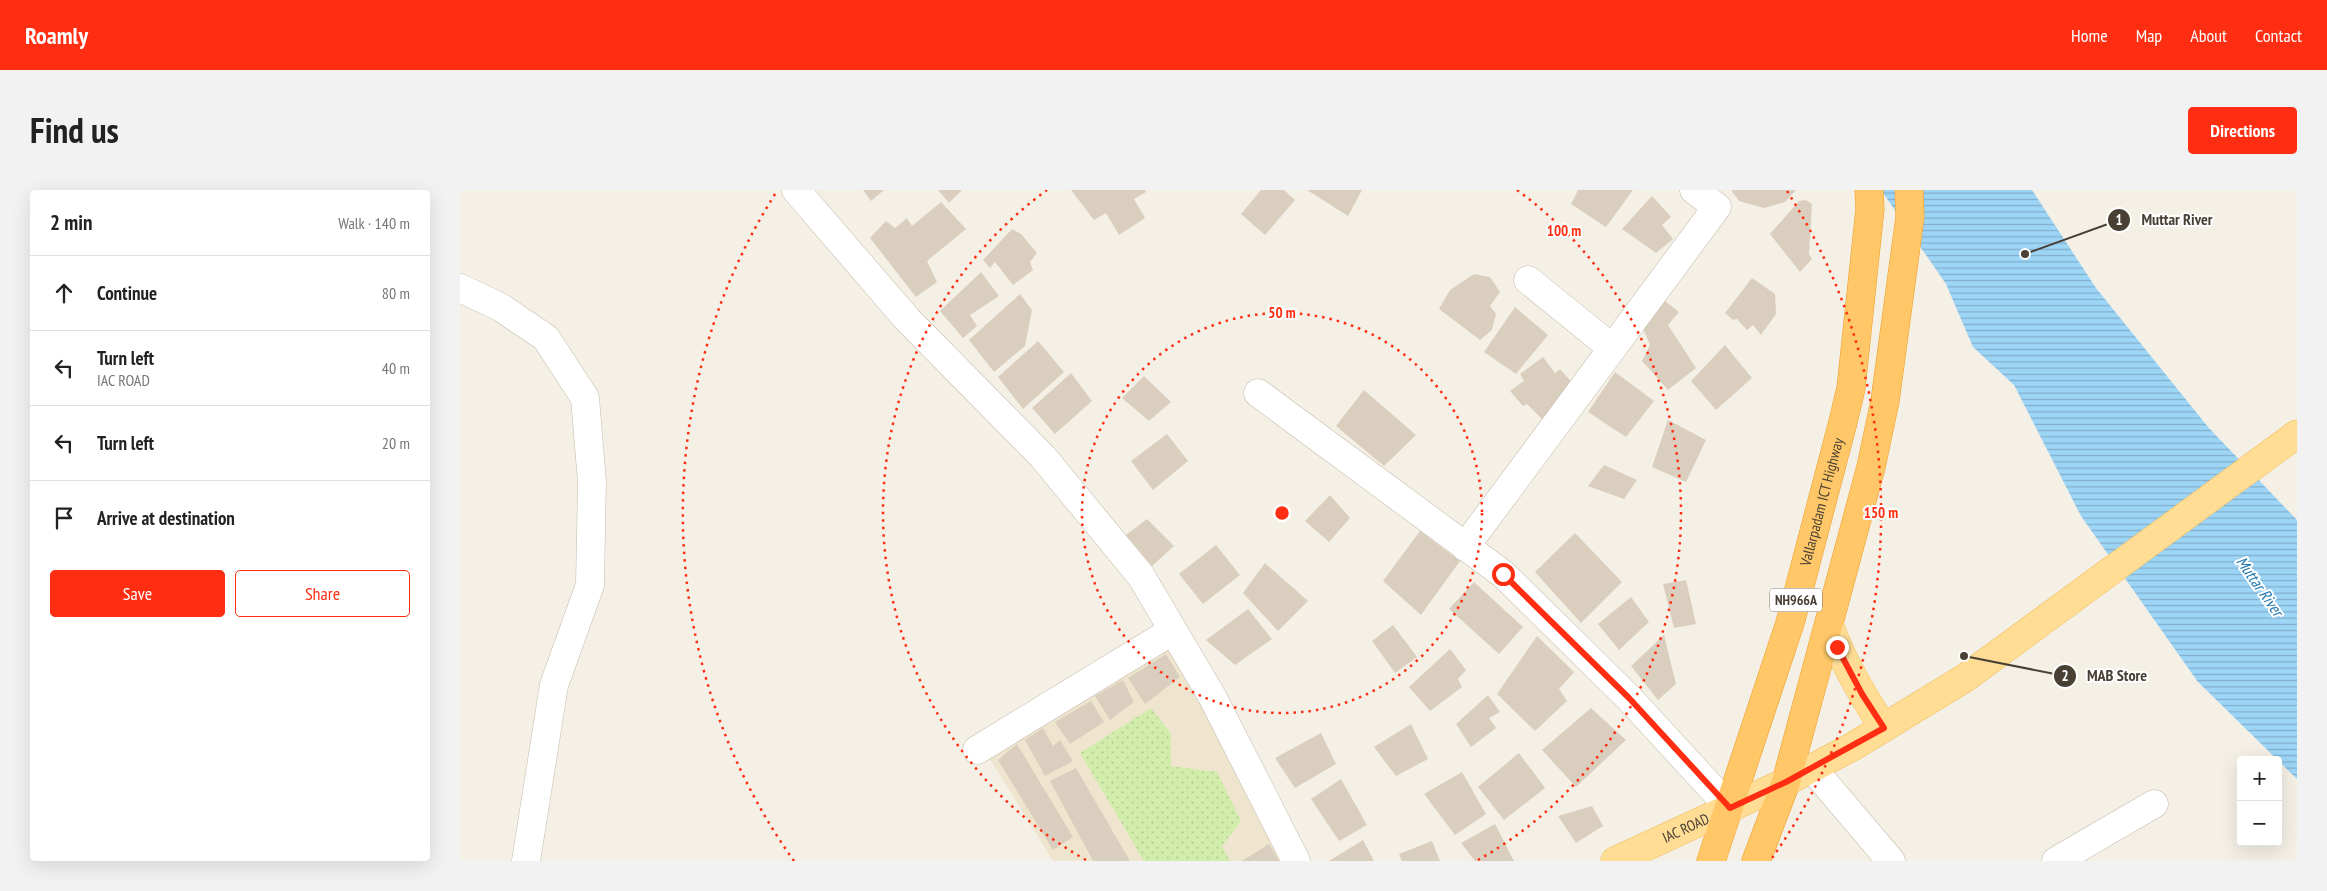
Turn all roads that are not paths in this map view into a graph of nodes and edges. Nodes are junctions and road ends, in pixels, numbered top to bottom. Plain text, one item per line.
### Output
1 (796, 190) edge
2 (1694, 190) edge
3 (1869, 190) edge
4 (1909, 190) edge
5 (1528, 280) dead end
6 (460, 288) edge
7 (1612, 348) junction
8 (1258, 394) dead end
9 (2297, 434) edge
10 (1465, 547) junction
11 (1829, 624) junction
12 (1172, 631) junction
13 (1884, 728) junction
14 (977, 750) dead end
15 (1812, 768) junction
16 (1786, 782) junction
17 (2154, 804) dead end
18 (1730, 808) junction
19 (526, 861) edge
20 (1296, 861) edge
21 (1615, 861) edge
22 (1711, 861) edge
23 (1756, 861) edge
24 (1891, 861) edge
25 (2056, 861) edge

1 - 12 street
2 - 7 street
3 - 18 highway, Vallarpadam ICT Highway / NH966A
4 - 11 highway, NH966A
5 - 7 street
6 - 19 street
7 - 10 street
8 - 10 street
9 - 13 main road, IAC ROAD
10 - 18 street
11 - 13 main road
11 - 16 highway, NH966A
12 - 14 street
12 - 20 street
13 - 15 main road, IAC ROAD
15 - 16 main road, IAC ROAD
15 - 24 street
16 - 18 main road, IAC ROAD
16 - 23 highway, NH966A
17 - 25 street
18 - 21 main road, IAC ROAD
18 - 22 highway, Vallarpadam ICT Highway / NH966A

